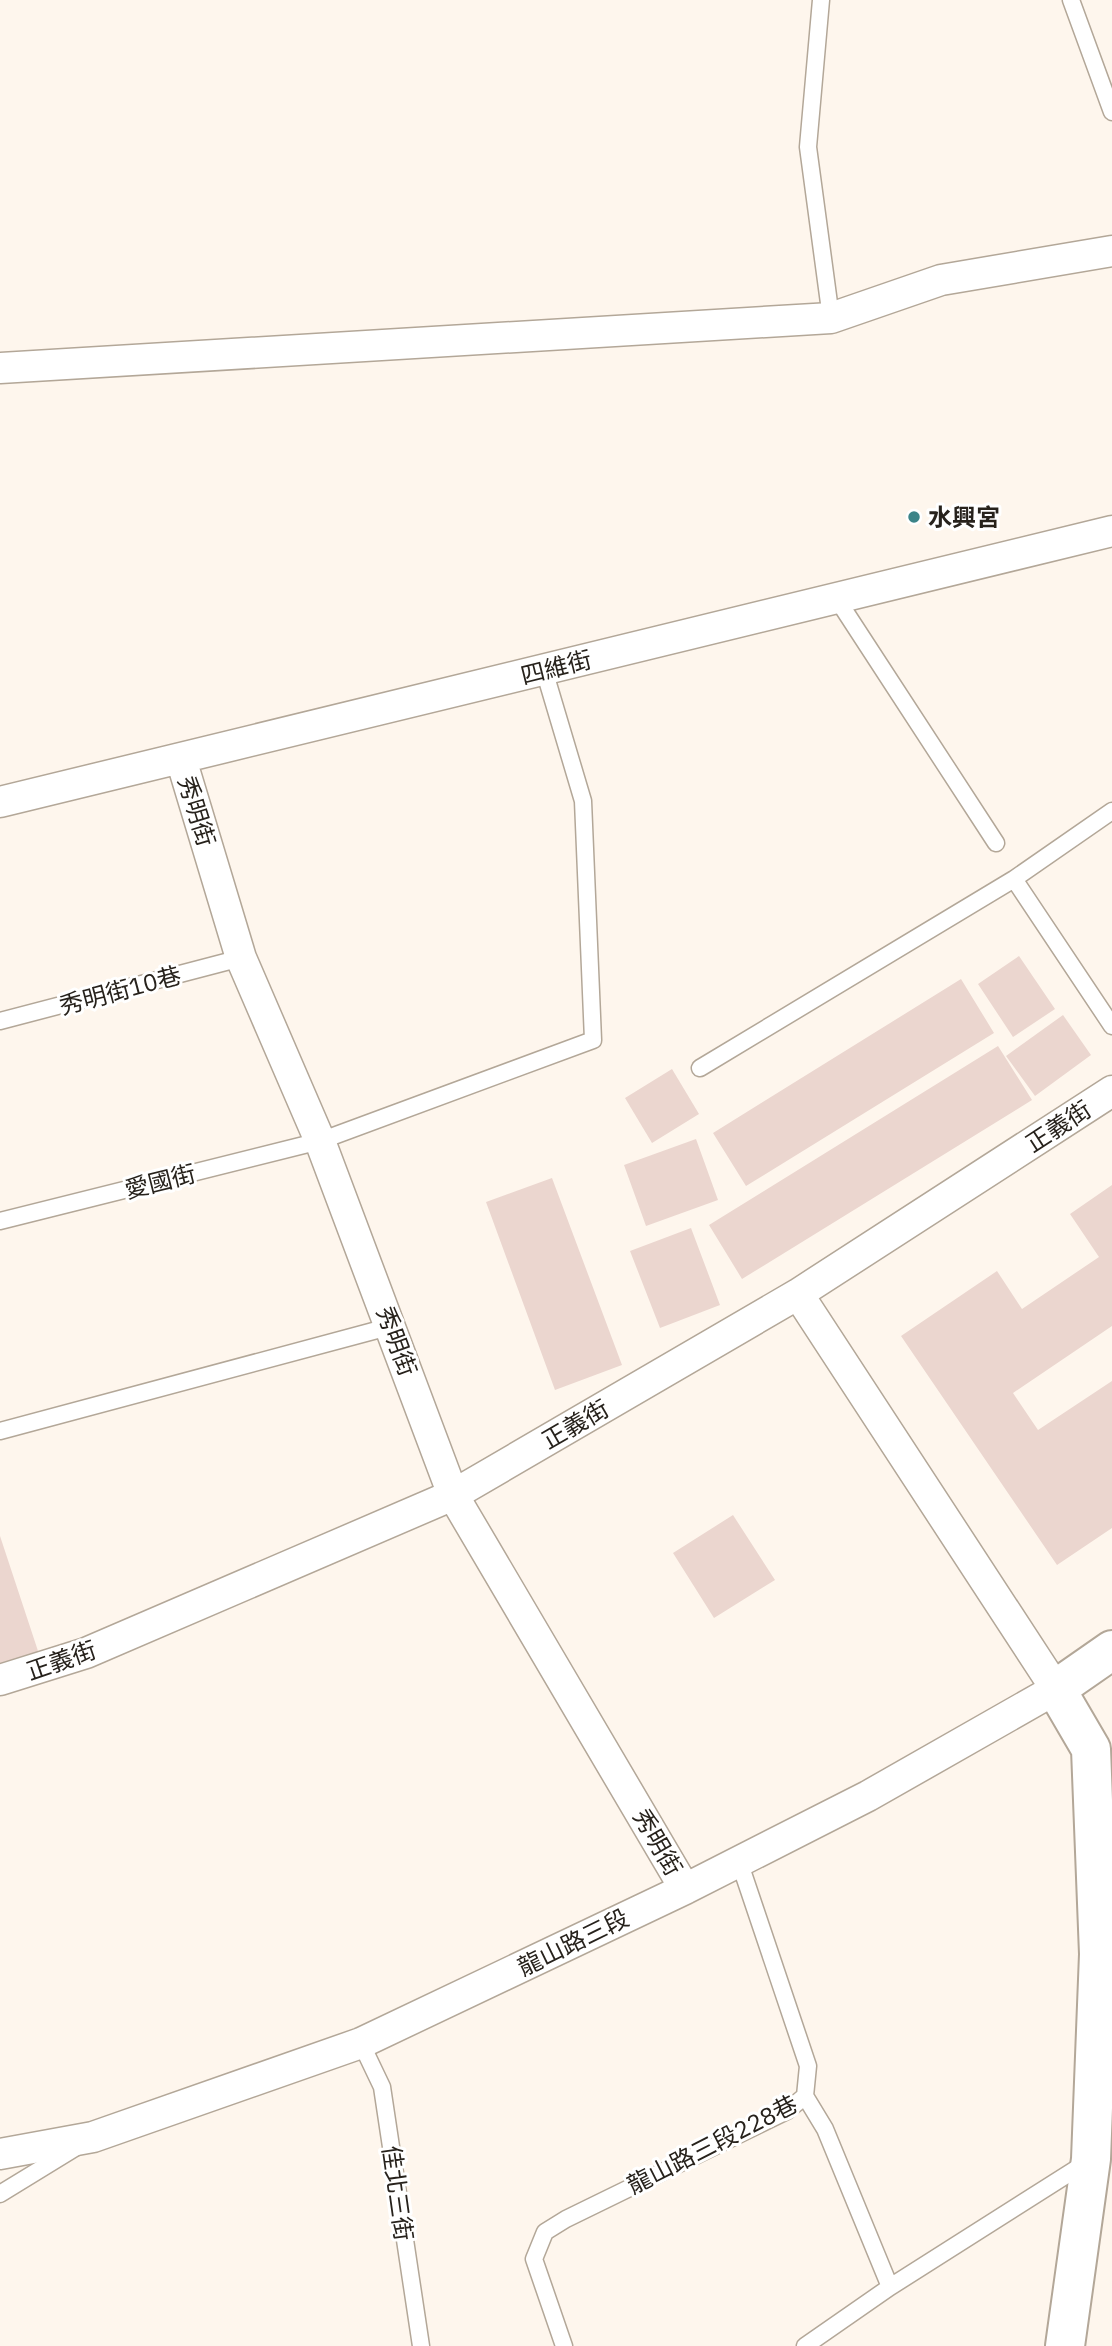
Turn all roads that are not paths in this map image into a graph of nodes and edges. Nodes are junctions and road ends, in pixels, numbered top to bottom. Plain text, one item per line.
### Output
1 (821, 0) edge
2 (1071, 0) edge
3 (1112, 111) edge
4 (1112, 251) edge
5 (831, 318) junction
6 (0, 368) edge
7 (1112, 531) edge
8 (837, 599) junction
9 (544, 670) junction
10 (181, 759) junction
11 (0, 802) edge
12 (1112, 811) edge
13 (996, 843) dead end
14 (1014, 879) junction
15 (241, 958) junction
16 (0, 1021) edge
17 (1112, 1027) edge
18 (700, 1068) dead end
19 (1112, 1091) edge
20 (320, 1141) junction
21 (0, 1221) edge
22 (798, 1294) junction
23 (392, 1326) junction
24 (0, 1431) edge
25 (453, 1495) junction
26 (1112, 1650) edge
27 (0, 1680) edge
28 (1056, 1689) junction
29 (1102, 1764) edge
30 (739, 1861) junction
31 (685, 1889) junction
32 (361, 2043) junction
33 (805, 2096) junction
34 (93, 2137) junction
35 (0, 2154) edge
36 (1091, 2159) junction
37 (0, 2194) edge
38 (890, 2287) junction
39 (421, 2346) edge
40 (564, 2346) edge
41 (804, 2346) edge
42 (1065, 2346) edge

1 - 5 lane
2 - 3 lane
4 - 5 street
5 - 6 street
7 - 8 street, 四維街
8 - 9 street, 四維街
8 - 13 lane
9 - 10 street, 四維街
9 - 20 lane, 愛國街
10 - 11 street, 四維街
10 - 15 street, 秀明街
12 - 14 lane
14 - 17 lane
14 - 18 lane
15 - 16 lane, 秀明街10巷
15 - 20 street, 秀明街
19 - 22 street, 正義街
20 - 21 lane, 愛國街
20 - 23 street, 秀明街
22 - 25 street, 正義街
22 - 28 street
23 - 24 lane
23 - 25 street, 秀明街
25 - 27 street, 正義街
25 - 31 street, 秀明街
26 - 28 street, 龍山路三段
28 - 29 street
28 - 30 street, 龍山路三段
29 - 36 street
30 - 31 street, 龍山路三段
30 - 33 lane, 龍山路三段228巷
31 - 32 street, 龍山路三段
32 - 34 street, 龍山路三段
32 - 39 lane, 佳北三街
33 - 38 lane
33 - 40 lane, 龍山路三段228巷
34 - 35 street, 龍山路三段
34 - 37 lane
36 - 38 lane
36 - 42 street
38 - 41 lane

